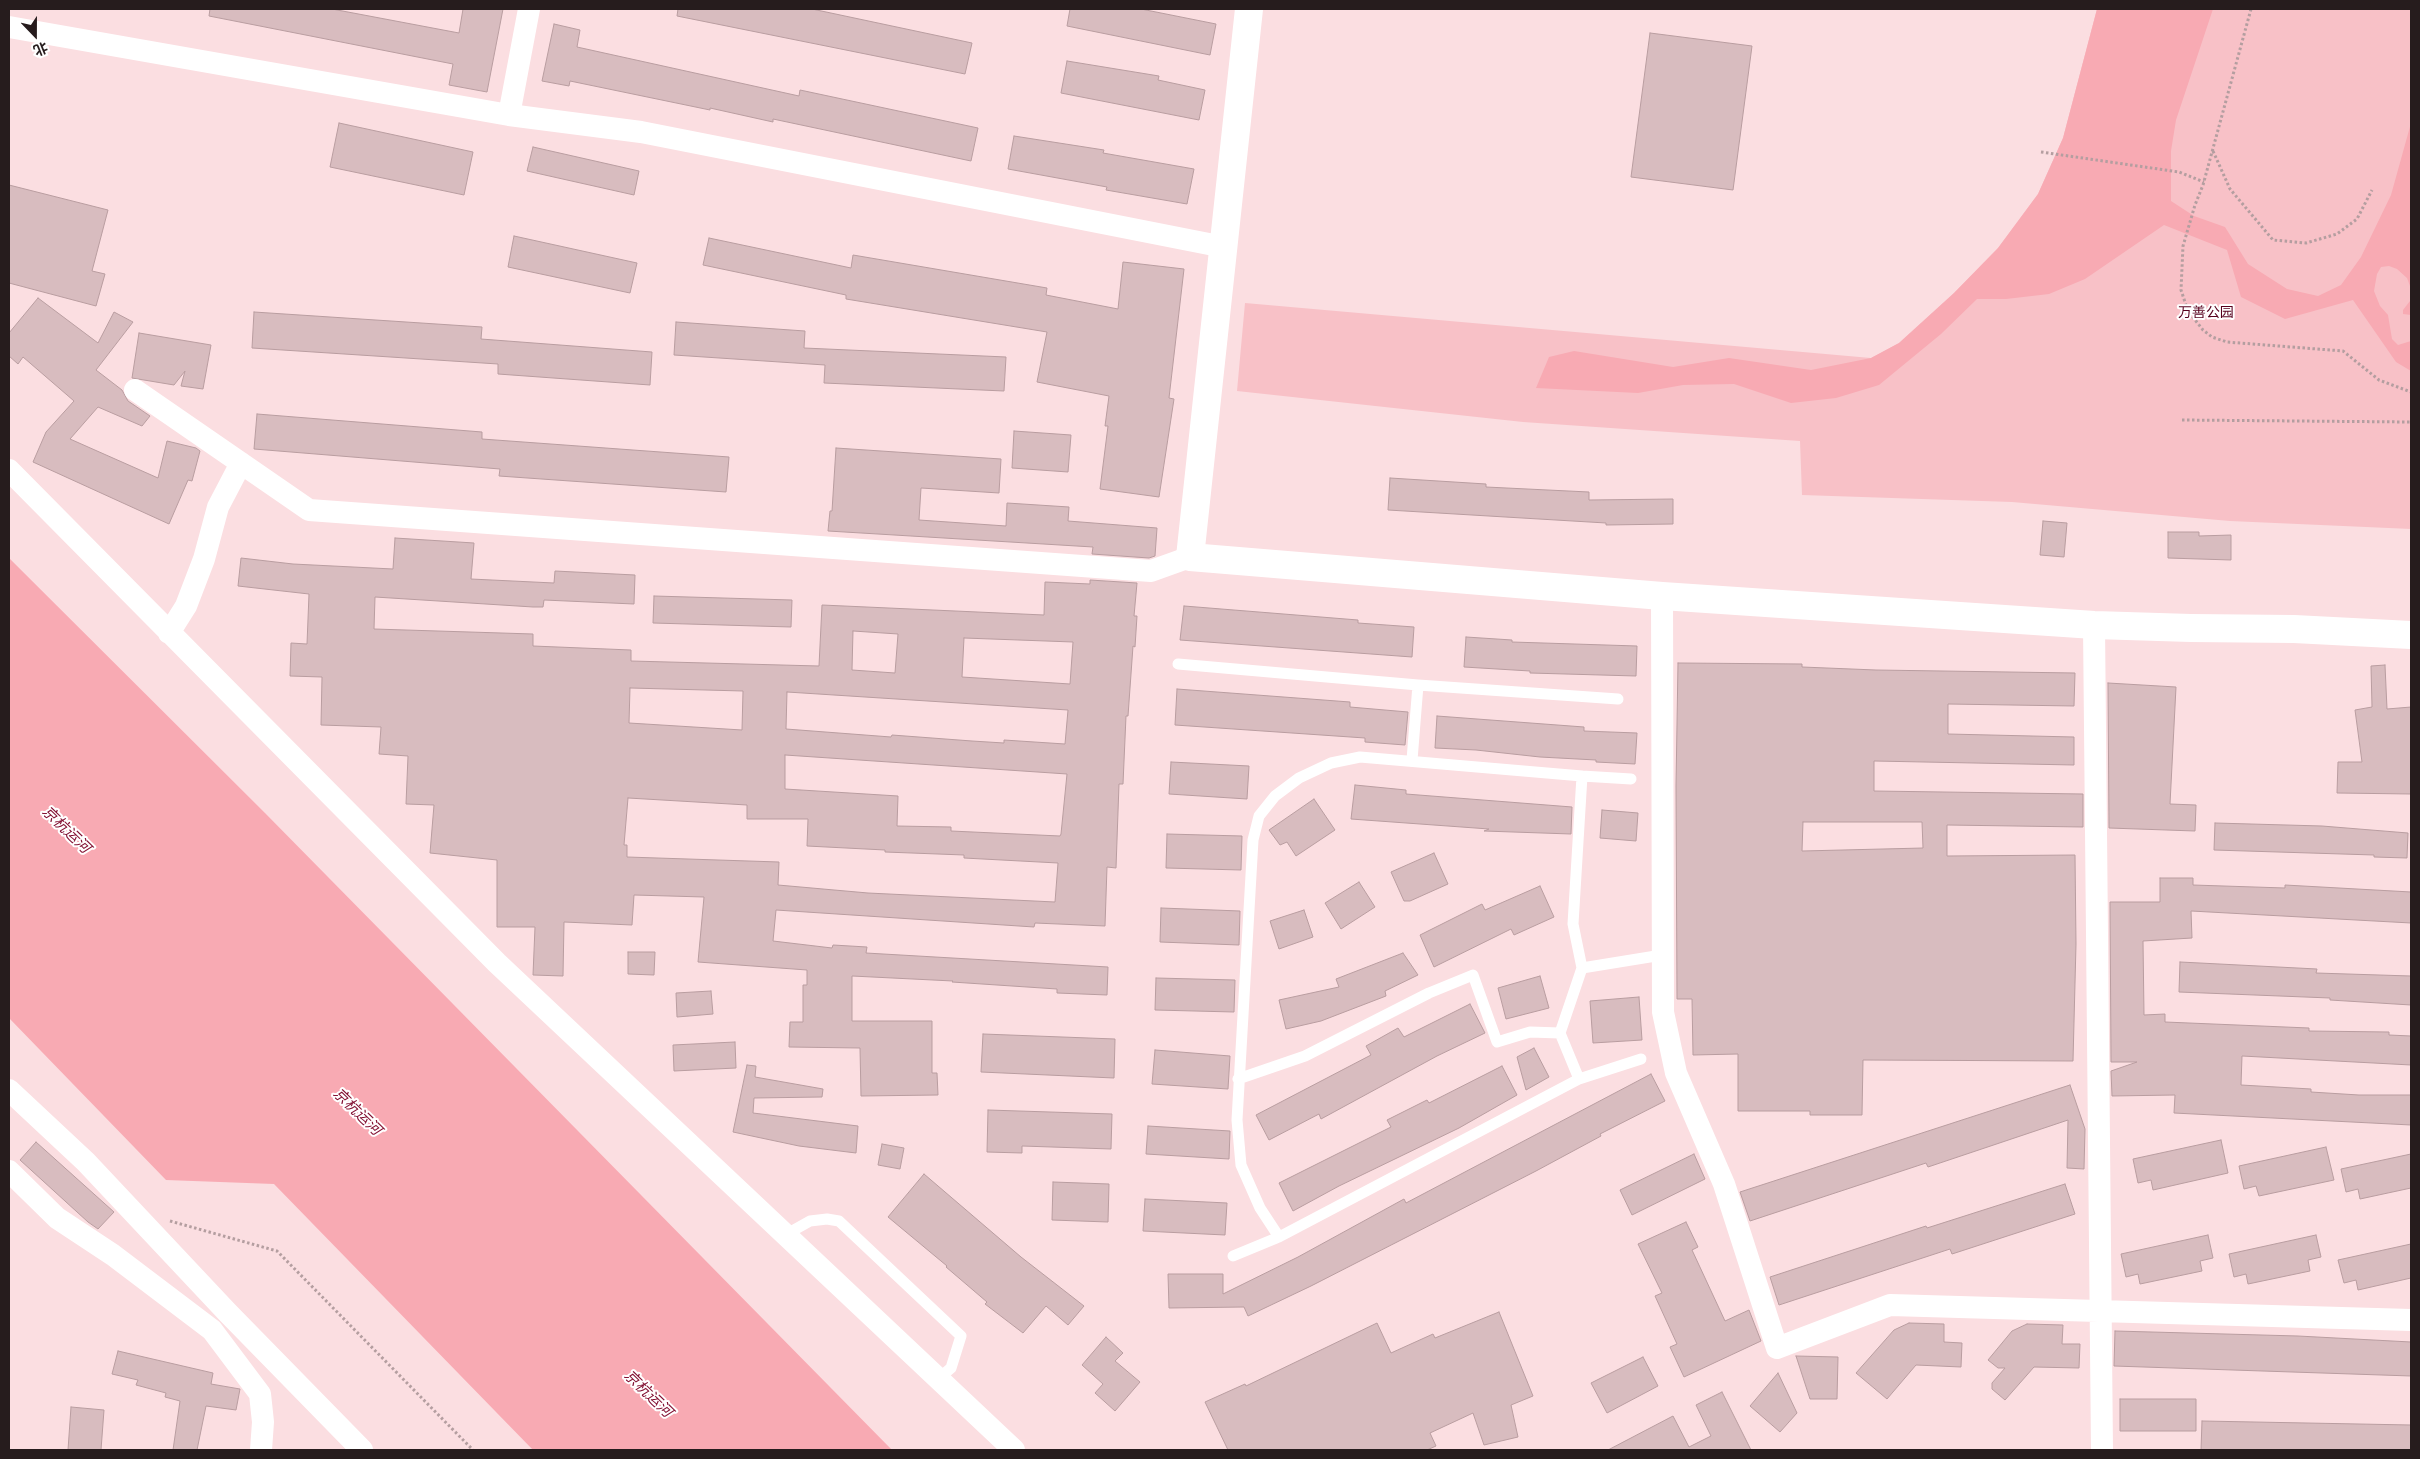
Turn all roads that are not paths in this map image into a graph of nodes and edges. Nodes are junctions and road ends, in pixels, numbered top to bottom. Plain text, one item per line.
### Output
1 (530, 9) edge
2 (1249, 9) edge
3 (9, 27) edge
4 (509, 115) junction
5 (1224, 247) junction
6 (135, 390) dead end
7 (241, 463) junction
8 (9, 470) edge
9 (1190, 557) junction
10 (1662, 596) junction
11 (2094, 625) junction
12 (169, 633) junction
13 (2411, 635) edge
14 (1178, 664) dead end
15 (1418, 685) junction
16 (1618, 699) dead end
17 (1412, 760) junction
18 (1582, 776) junction
19 (1632, 779) dead end
20 (1662, 955) junction
21 (1582, 968) junction
22 (1560, 1033) junction
23 (1641, 1059) dead end
24 (1238, 1079) junction
25 (1579, 1079) junction
26 (9, 1090) edge
27 (9, 1171) edge
28 (785, 1235) junction
29 (1279, 1237) junction
30 (1233, 1256) dead end
31 (2099, 1311) junction
32 (2411, 1320) edge
33 (938, 1379) junction
34 (261, 1450) edge
35 (362, 1450) edge
36 (1014, 1450) edge
37 (2102, 1450) edge

1 - 4 street
2 - 5 street
3 - 4 street
4 - 5 street
5 - 9 street
6 - 7 street
7 - 9 street
7 - 12 street
8 - 12 street
9 - 10 street
10 - 11 street
10 - 20 street
11 - 13 street
11 - 31 street
12 - 28 street
14 - 15 lane
15 - 16 lane
15 - 17 lane
17 - 18 lane
17 - 24 lane
18 - 19 lane
18 - 21 lane
20 - 21 lane
20 - 31 street
21 - 22 lane
22 - 24 lane
22 - 25 lane
23 - 25 lane
24 - 29 lane
25 - 29 lane
26 - 35 street
27 - 34 street
28 - 33 street
28 - 33 lane
29 - 30 lane
31 - 32 street
31 - 37 street
33 - 36 street

